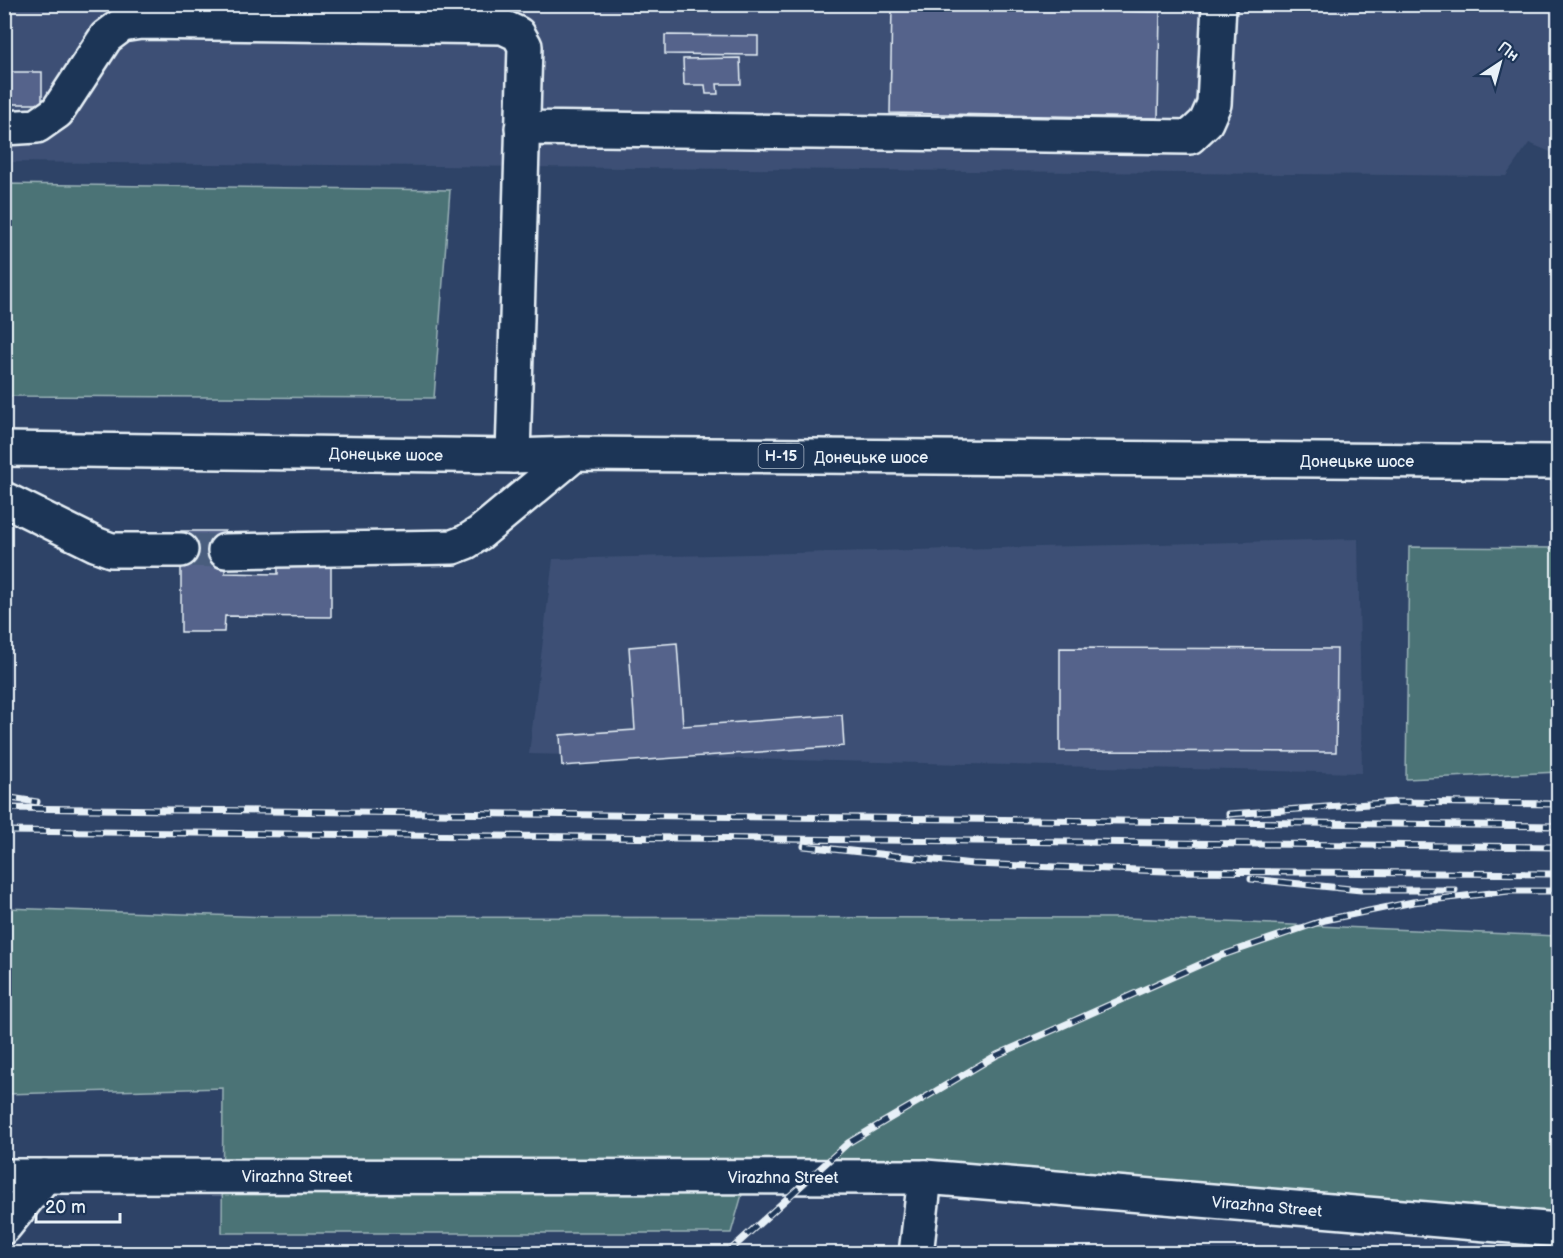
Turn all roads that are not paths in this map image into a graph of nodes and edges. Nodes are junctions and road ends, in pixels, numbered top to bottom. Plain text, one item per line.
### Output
1 (1220, 4) edge
2 (4, 128) edge
3 (522, 128) junction
4 (4, 449) edge
5 (575, 454) junction
6 (513, 456) junction
7 (1558, 462) edge
8 (4, 499) edge
9 (181, 550) tunnel mouth
10 (225, 551) tunnel mouth
11 (4, 1176) edge
12 (45, 1176) junction
13 (925, 1177) junction
14 (4, 1227) edge
15 (1558, 1230) edge
16 (916, 1254) edge

1 - 3 main road
2 - 3 main road
3 - 6 main road
4 - 6 main road, Донецьке шосе / Н-15
5 - 6 main road, Донецьке шосе / Н-15
5 - 7 main road, Донецьке шосе / Н-15
5 - 10 main road
8 - 9 main road
11 - 12 main road, Virazhna Street
12 - 13 main road, Virazhna Street
12 - 14 main road
13 - 15 main road, Virazhna Street
13 - 16 main road

